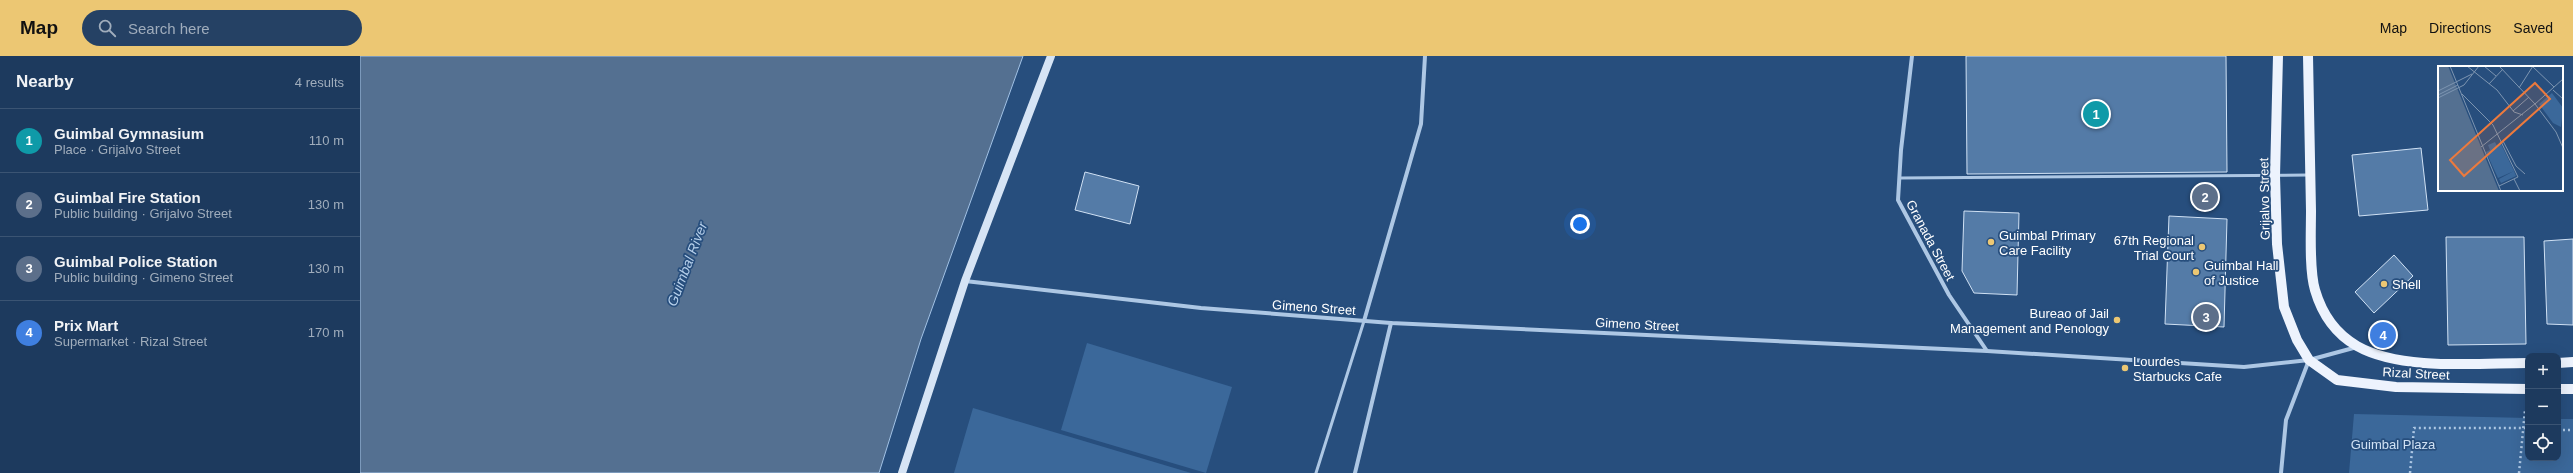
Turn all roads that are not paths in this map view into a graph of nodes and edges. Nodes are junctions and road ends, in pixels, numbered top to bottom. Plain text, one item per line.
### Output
1 (1051, 56) edge
2 (1425, 56) edge
3 (1912, 56) edge
4 (2278, 56) edge
5 (2308, 56) edge
6 (2310, 175) junction
7 (2275, 176) junction
8 (1900, 178) junction
9 (964, 280) junction
10 (1364, 321) junction
11 (1391, 323) junction
12 (2358, 347) junction
13 (1987, 351) junction
14 (2309, 360) junction
15 (2561, 362) edge
16 (2573, 362) edge
17 (2525, 363) edge
18 (2561, 389) edge
19 (2573, 389) edge
20 (2525, 390) edge
21 (902, 473) edge
22 (1316, 473) edge
23 (1355, 473) edge
24 (2281, 473) edge

1 - 9 street
2 - 10 street
3 - 8 street, Granada Street
4 - 7 main road, Grijalvo Street
5 - 6 main road
6 - 7 lane
6 - 12 main road
7 - 8 lane
7 - 14 main road, Grijalvo Street
8 - 13 street, Granada Street
9 - 10 street, Gimeno Street
9 - 21 street
10 - 11 street, Gimeno Street
10 - 22 lane
11 - 13 street, Gimeno Street
11 - 23 street
12 - 14 street, Gimeno Street
12 - 17 main road, Rizal Street
13 - 14 street, Gimeno Street
14 - 20 main road, Rizal Street
14 - 24 street
15 - 16 main road
18 - 19 main road

